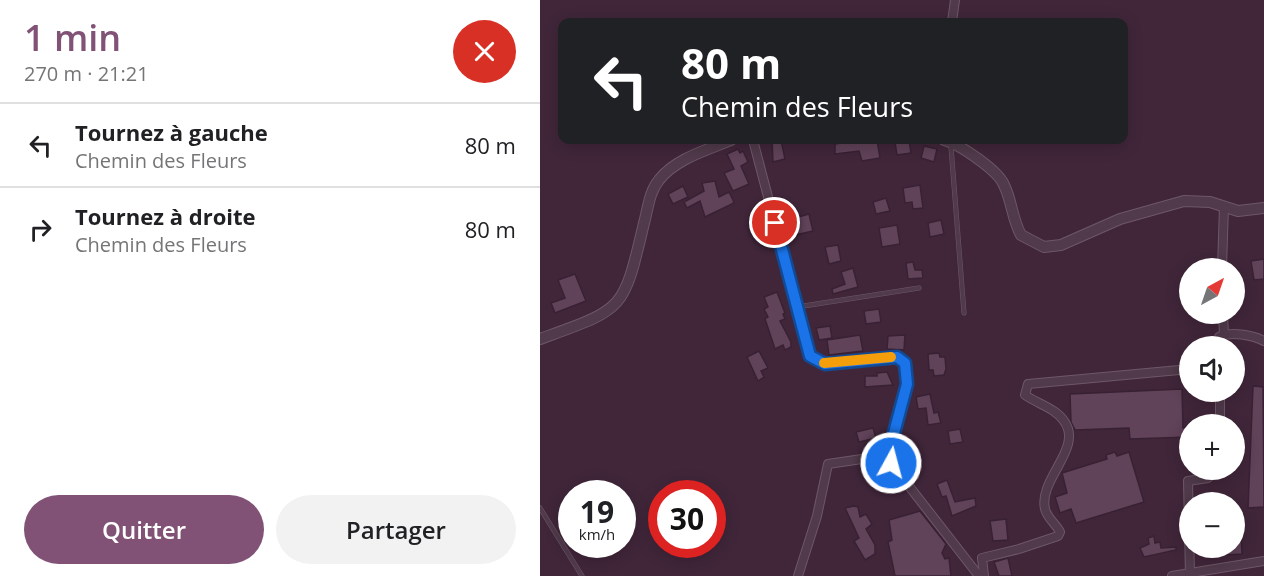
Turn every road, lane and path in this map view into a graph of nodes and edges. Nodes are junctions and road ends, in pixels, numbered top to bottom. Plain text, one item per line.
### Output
1 (955, 0) edge
2 (953, 18) edge
3 (722, 144) edge
4 (754, 144) edge
5 (949, 144) edge
6 (954, 144) edge
7 (1224, 206) junction
8 (1264, 208) edge
9 (1222, 258) edge
10 (919, 288) dead end
11 (797, 307) junction
12 (964, 313) dead end
13 (1223, 324) edge
14 (1224, 335) joint
15 (540, 339) edge
16 (1264, 341) edge
17 (1179, 370) edge
18 (890, 455) junction
19 (1195, 480) edge
20 (540, 508) edge
21 (1264, 561) edge
22 (1190, 575) edge
23 (582, 576) edge
24 (798, 576) edge
25 (981, 576) edge
26 (1172, 576) edge

1 - 2 street
3 - 15 street
4 - 11 street
5 - 12 lane
6 - 7 street
7 - 8 street
7 - 9 street
10 - 11 lane
11 - 18 street
13 - 14 street
14 - 16 street
17 - 25 street
18 - 24 street
18 - 25 street
19 - 22 street
20 - 23 lane
21 - 22 street
22 - 26 street

